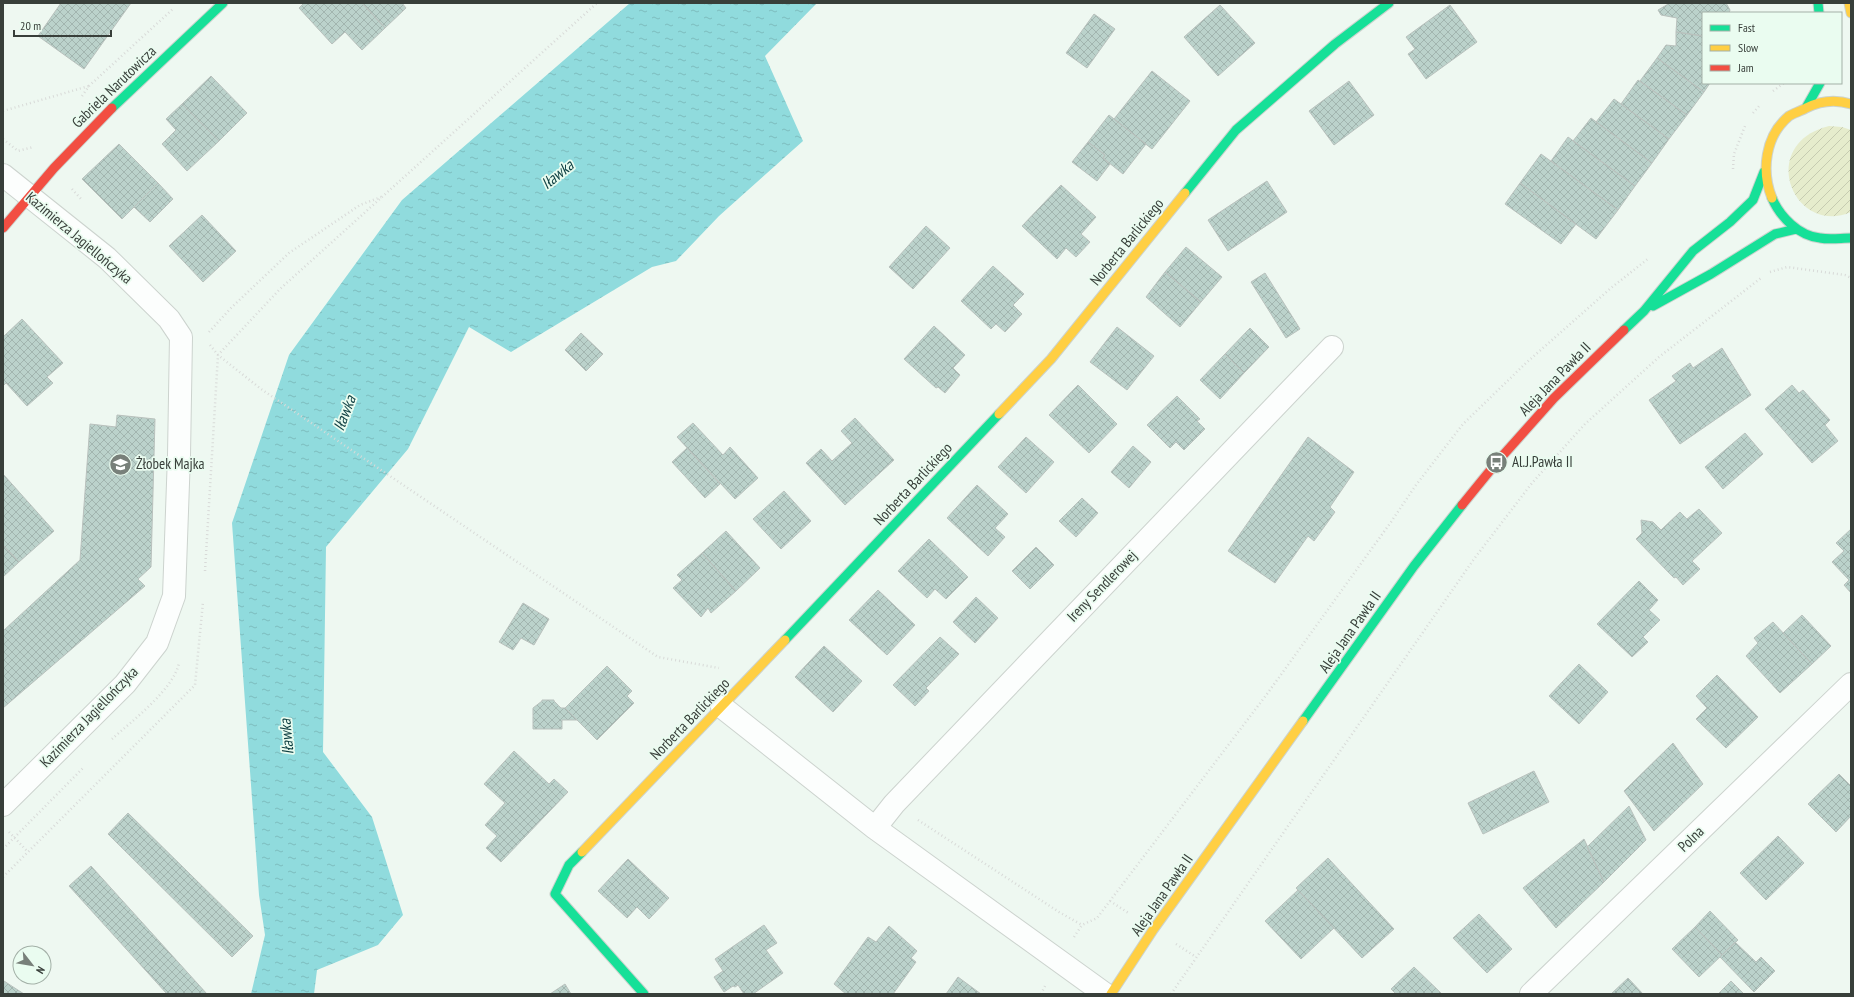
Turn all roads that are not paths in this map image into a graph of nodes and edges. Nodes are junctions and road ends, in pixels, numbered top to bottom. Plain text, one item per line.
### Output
1 (223, 3) edge
2 (1389, 3) edge
3 (1849, 3) edge
4 (1851, 13) edge
5 (1820, 84) edge
6 (1851, 104) edge
7 (1807, 106) junction
8 (1764, 172) junction
9 (3, 175) edge
10 (28, 195) junction
11 (3, 228) edge
12 (1796, 229) junction
13 (1851, 238) edge
14 (1838, 240) junction
15 (1851, 247) edge
16 (1644, 311) junction
17 (1332, 347) dead end
18 (1851, 684) edge
19 (722, 707) junction
20 (3, 805) edge
21 (875, 828) junction
22 (644, 994) edge
23 (1105, 994) edge
24 (1111, 994) edge
25 (1531, 994) edge

1 - 10 street, Gabriela Narutowicza
2 - 19 street, Norberta Barlickiego
3 - 4 street
5 - 7 street
6 - 7 street
7 - 8 street
8 - 12 street
8 - 16 street, Aleja Jana Pawła II
9 - 10 street, Kazimierza Jagiellończyka
10 - 11 street, Gabriela Narutowicza
10 - 20 street, Kazimierza Jagiellończyka
12 - 14 street
12 - 16 street, Aleja Jana Pawła II
13 - 14 street
14 - 15 street
16 - 24 street, Aleja Jana Pawła II
17 - 21 street, Ireny Sendlerowej
18 - 25 street, Polna
19 - 21 street
19 - 22 street, Norberta Barlickiego
21 - 23 street

